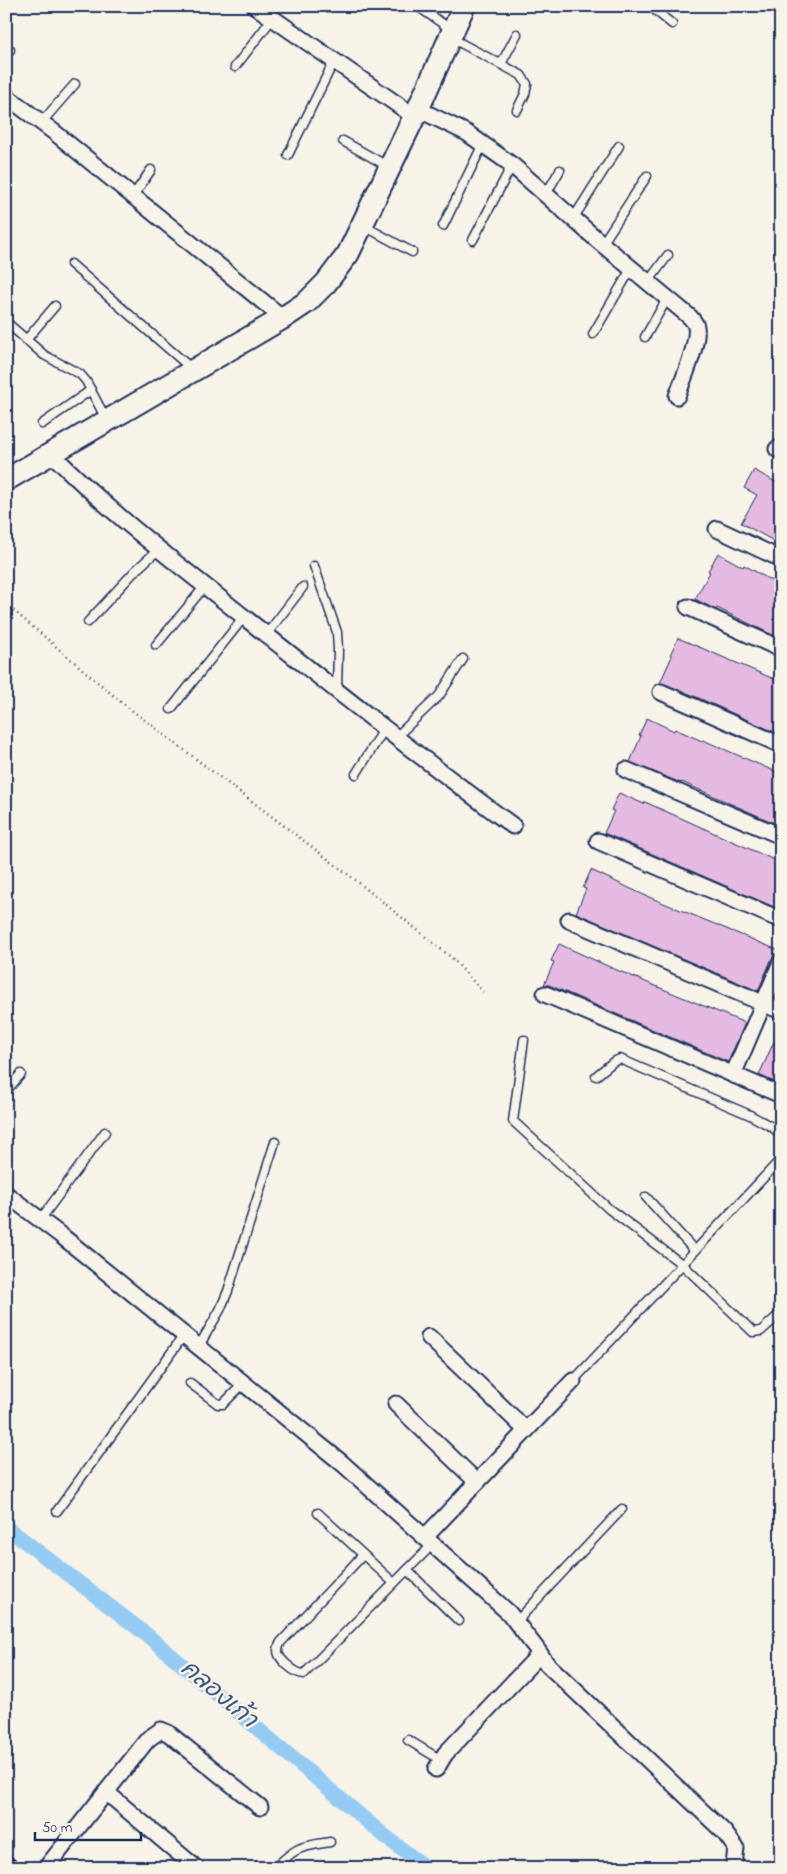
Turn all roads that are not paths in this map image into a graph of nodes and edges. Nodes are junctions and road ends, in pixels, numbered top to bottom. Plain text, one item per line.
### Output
1 (255, 6) edge
2 (416, 6) edge
3 (464, 6) edge
4 (650, 6) edge
5 (272, 19) junction
6 (672, 24) dead end
7 (451, 34) junction
8 (517, 34) dead end
9 (334, 62) junction
10 (501, 64) junction
11 (235, 67) dead end
12 (75, 84) dead end
13 (6, 96) edge
14 (516, 110) dead end
15 (416, 112) junction
16 (42, 123) junction
17 (343, 141) dead end
18 (483, 144) junction
19 (619, 146) dead end
20 (288, 155) dead end
21 (512, 165) junction
22 (390, 167) junction
23 (152, 170) dead end
24 (560, 170) dead end
25 (647, 176) dead end
26 (546, 194) junction
27 (133, 196) junction
28 (573, 219) junction
29 (362, 225) junction
30 (443, 226) dead end
31 (473, 240) dead end
32 (602, 244) junction
33 (412, 252) dead end
34 (668, 255) dead end
35 (70, 264) dead end
36 (631, 269) junction
37 (648, 282) junction
38 (668, 297) junction
39 (54, 306) dead end
40 (283, 318) junction
41 (6, 322) edge
42 (593, 334) dead end
43 (646, 337) dead end
44 (26, 340) junction
45 (194, 370) junction
46 (91, 390) junction
47 (677, 396) dead end
48 (107, 421) junction
49 (42, 424) dead end
50 (51, 453) junction
51 (6, 480) edge
52 (718, 529) dead end
53 (159, 549) junction
54 (781, 559) edge
55 (314, 566) dead end
56 (205, 586) junction
57 (303, 587) dead end
58 (688, 607) dead end
59 (244, 617) junction
60 (88, 622) dead end
61 (266, 635) junction
62 (156, 645) dead end
63 (781, 649) edge
64 (463, 659) dead end
65 (337, 690) junction
66 (661, 692) dead end
67 (171, 709) dead end
68 (391, 732) junction
69 (781, 745) edge
70 (626, 770) dead end
71 (356, 774) dead end
72 (513, 826) dead end
73 (781, 836) edge
74 (598, 841) dead end
75 (569, 920) dead end
76 (781, 920) edge
77 (781, 962) edge
78 (545, 994) dead end
79 (763, 1004) junction
80 (781, 1011) edge
81 (524, 1040) dead end
82 (21, 1074) dead end
83 (733, 1075) junction
84 (596, 1076) dead end
85 (6, 1091) edge
86 (781, 1095) edge
87 (104, 1132) dead end
88 (781, 1135) edge
89 (275, 1142) dead end
90 (781, 1159) edge
91 (6, 1194) edge
92 (646, 1197) dead end
93 (40, 1220) junction
94 (695, 1251) junction
95 (683, 1265) junction
96 (781, 1313) edge
97 (184, 1335) junction
98 (429, 1337) dead end
99 (199, 1346) junction
100 (573, 1381) joint
101 (190, 1383) dead end
102 (244, 1383) junction
103 (396, 1404) dead end
104 (526, 1430) junction
105 (477, 1482) junction
106 (622, 1509) dead end
107 (57, 1511) dead end
108 (318, 1513) dead end
109 (429, 1541) junction
110 (364, 1555) junction
111 (407, 1570) junction
112 (394, 1583) junction
113 (460, 1621) dead end
114 (516, 1622) junction
115 (540, 1654) junction
116 (408, 1740) dead end
117 (438, 1764) joint
118 (106, 1792) junction
119 (260, 1807) dead end
120 (330, 1842) dead end
121 (6, 1864) edge
122 (11, 1868) edge
123 (46, 1868) edge
124 (196, 1868) edge
125 (275, 1868) edge
126 (733, 1868) edge

1 - 5 street
2 - 7 lane
3 - 7 street
4 - 6 lane
5 - 9 street
5 - 11 lane
7 - 10 lane
7 - 15 street
8 - 10 lane
9 - 15 street
9 - 20 lane
10 - 14 lane
12 - 16 lane
13 - 16 street
15 - 18 street
15 - 22 street
16 - 27 street
17 - 22 lane
18 - 21 street
18 - 30 lane
19 - 28 lane
21 - 26 street
21 - 31 lane
22 - 29 street
23 - 27 lane
24 - 26 lane
25 - 32 lane
26 - 28 street
27 - 40 street
28 - 32 street
29 - 33 lane
29 - 40 street
32 - 36 street
34 - 37 lane
35 - 45 lane
36 - 37 street
36 - 42 lane
37 - 38 street
38 - 43 lane
38 - 47 street
39 - 44 lane
40 - 45 street
41 - 44 lane
44 - 46 lane
45 - 48 street
46 - 48 lane
46 - 49 lane
48 - 50 street
50 - 51 street
50 - 53 street
52 - 54 street
53 - 56 street
53 - 60 lane
55 - 65 lane
56 - 59 street
56 - 62 lane
57 - 61 lane
58 - 63 street
59 - 61 street
59 - 67 lane
61 - 65 street
64 - 68 lane
65 - 68 street
66 - 69 street
68 - 71 lane
68 - 72 street
70 - 73 street
74 - 76 street
75 - 79 street
77 - 79 street
78 - 83 street
79 - 80 street
79 - 83 street
81 - 95 lane
82 - 85 lane
83 - 86 street
84 - 88 lane
87 - 93 lane
89 - 99 lane
90 - 94 lane
91 - 93 street
92 - 94 lane
93 - 97 street
94 - 95 lane
95 - 96 lane
95 - 100 lane
97 - 99 street
97 - 107 lane
98 - 104 street
99 - 102 street
100 - 104 street
101 - 102 lane
102 - 109 street
103 - 105 street
104 - 105 street
105 - 109 street
106 - 114 lane
108 - 110 lane
109 - 111 lane
109 - 114 street
110 - 112 lane
110 - 112 lane
111 - 112 lane
111 - 113 lane
114 - 115 street
115 - 117 street
115 - 126 street
116 - 117 lane
118 - 119 street
118 - 123 street
118 - 124 street
120 - 125 lane
121 - 122 street

